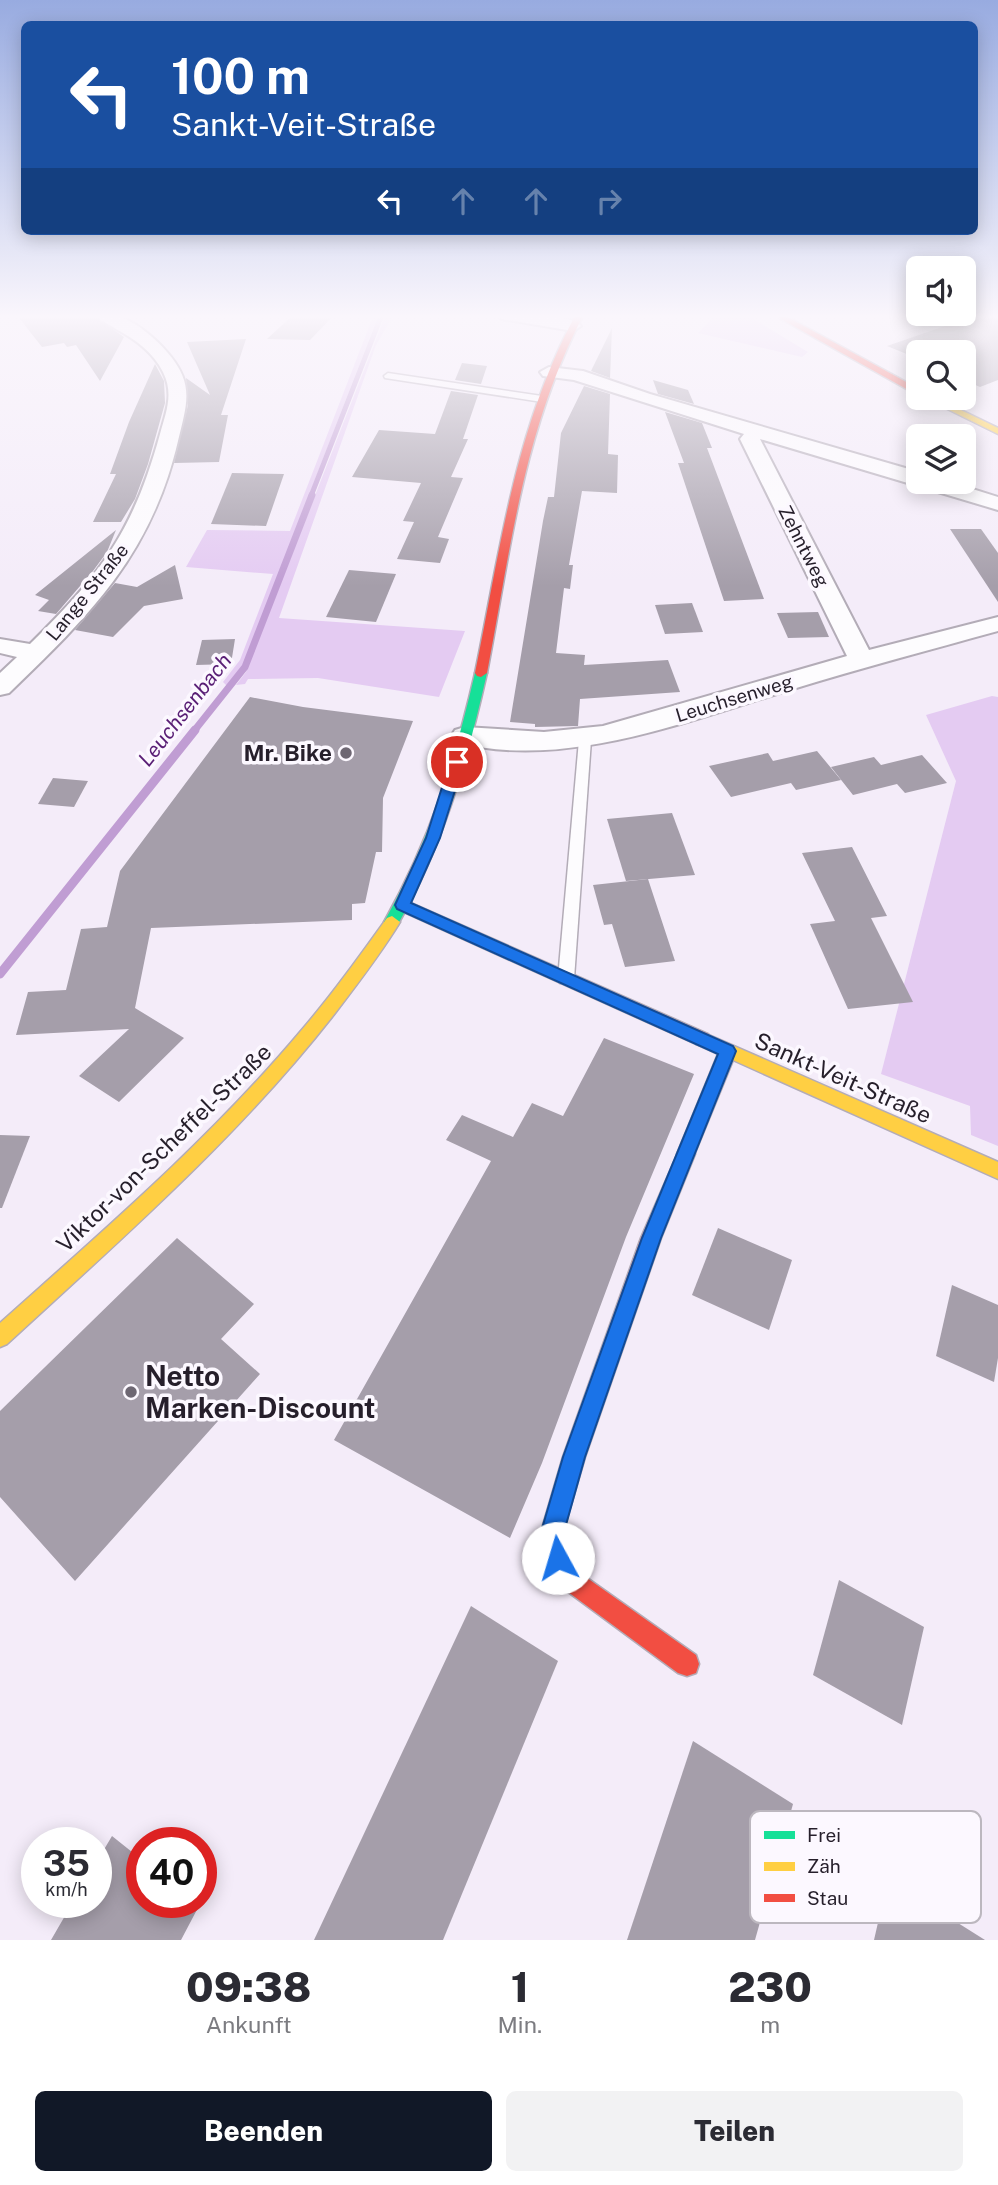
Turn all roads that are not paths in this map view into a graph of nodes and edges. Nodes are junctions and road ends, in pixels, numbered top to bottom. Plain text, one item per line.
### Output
1 (177, 405) edge
2 (540, 405) edge
3 (669, 405) edge
4 (976, 405) edge
5 (954, 410) edge
6 (998, 415) edge
7 (998, 431) edge
8 (755, 432) junction
9 (906, 475) edge
10 (966, 494) edge
11 (998, 504) edge
12 (998, 624) edge
13 (0, 646) edge
14 (36, 653) junction
15 (861, 660) junction
16 (0, 687) edge
17 (465, 736) junction
18 (585, 740) junction
19 (402, 905) junction
20 (566, 979) junction
21 (727, 1051) junction
22 (998, 1171) edge
23 (0, 1337) edge
24 (687, 1664) dead end

1 - 14 street, Lange Straße
2 - 17 main road, Viktor-von-Scheffel-Straße
3 - 8 street
4 - 6 main road
5 - 7 main road
8 - 9 street
8 - 15 street, Zehntweg
10 - 11 street
12 - 15 street, Leuchsenweg
13 - 14 street
14 - 16 street, Lange Straße
15 - 18 street, Leuchsenweg
17 - 18 street, Leuchsenweg
17 - 19 main road, Viktor-von-Scheffel-Straße
18 - 20 lane
19 - 20 main road, Sankt-Veit-Straße
19 - 23 main road, Viktor-von-Scheffel-Straße
20 - 21 main road, Sankt-Veit-Straße
21 - 22 main road, Sankt-Veit-Straße
21 - 24 main road

